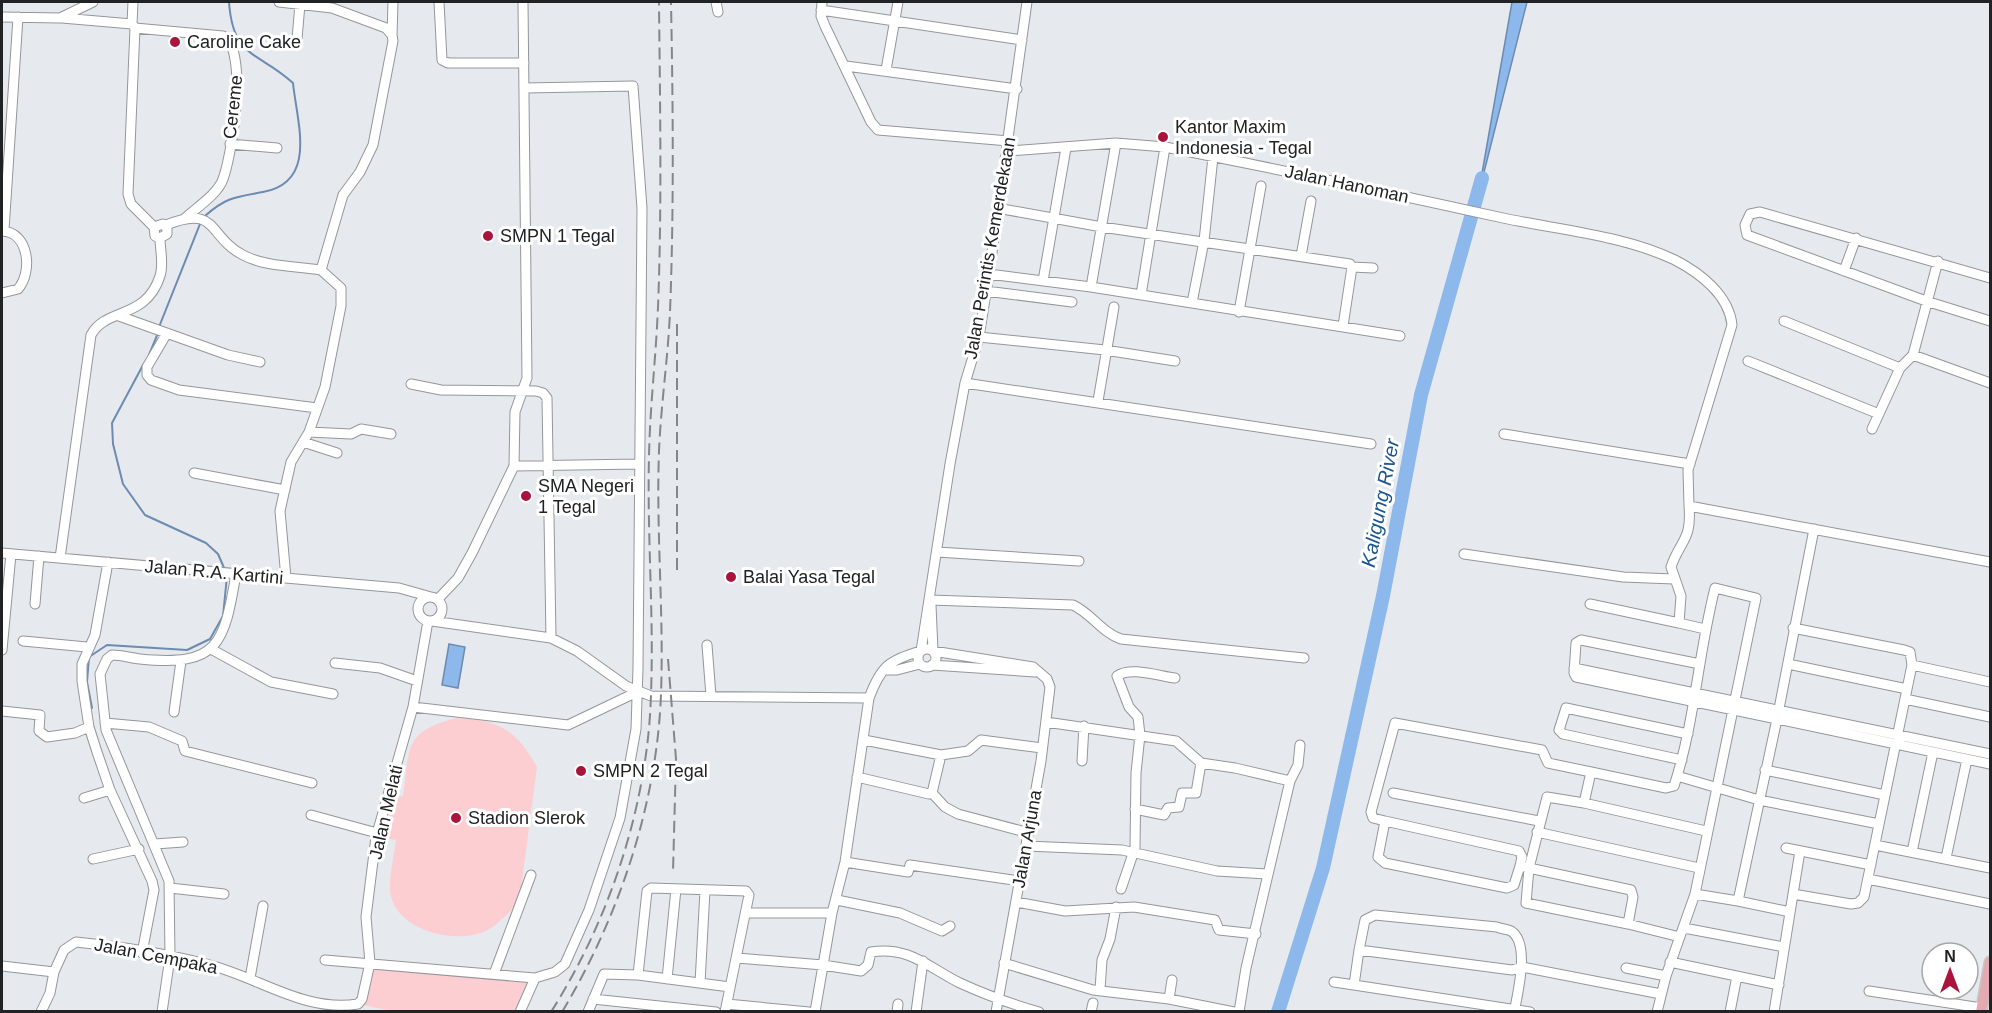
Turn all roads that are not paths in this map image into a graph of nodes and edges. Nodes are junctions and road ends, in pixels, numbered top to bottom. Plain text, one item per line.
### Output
1 (93, 2) edge
2 (133, 2) edge
3 (279, 2) edge
4 (393, 2) edge
5 (438, 2) edge
6 (524, 2) edge
7 (716, 2) edge
8 (898, 2) edge
9 (1028, 2) edge
10 (300, 4) junction
11 (821, 6) edge
12 (718, 12) dead end
13 (2, 16) edge
14 (18, 17) junction
15 (60, 18) junction
16 (895, 20) junction
17 (134, 26) junction
18 (392, 35) junction
19 (297, 39) dead end
20 (1022, 40) junction
21 (524, 63) junction
22 (846, 66) junction
23 (886, 70) junction
24 (525, 88) junction
25 (1017, 89) junction
26 (1010, 141) junction
27 (1116, 143) junction
28 (230, 144) junction
29 (1165, 147) junction
30 (277, 148) dead end
31 (1066, 148) junction
32 (1008, 151) junction
33 (1213, 157) junction
34 (1261, 186) dead end
35 (1311, 201) dead end
36 (997, 208) junction
37 (1054, 218) junction
38 (184, 219) junction
39 (166, 225) junction
40 (154, 227) junction
41 (1102, 227) junction
42 (3, 231) edge
43 (1153, 234) junction
44 (160, 238) junction
45 (1856, 238) junction
46 (1204, 242) junction
47 (1250, 249) junction
48 (1301, 256) junction
49 (1938, 261) junction
50 (1352, 267) junction
51 (1373, 268) dead end
52 (321, 270) junction
53 (1844, 271) junction
54 (989, 274) junction
55 (1990, 278) edge
56 (1043, 281) junction
57 (1092, 287) junction
58 (986, 291) junction
59 (2, 293) edge
60 (1141, 295) junction
61 (1926, 301) junction
62 (1072, 302) dead end
63 (1192, 303) junction
64 (1114, 307) dead end
65 (1239, 312) junction
66 (119, 316) junction
67 (1784, 321) dead end
68 (1990, 321) edge
69 (1343, 326) junction
70 (165, 332) junction
71 (1400, 336) dead end
72 (978, 337) junction
73 (1105, 350) junction
74 (1912, 355) junction
75 (1175, 361) dead end
76 (1748, 361) dead end
77 (260, 362) dead end
78 (1900, 368) junction
79 (965, 383) junction
80 (1990, 383) edge
81 (411, 384) dead end
82 (524, 391) junction
83 (1098, 401) junction
84 (317, 408) junction
85 (1879, 414) junction
86 (1872, 429) dead end
87 (309, 432) junction
88 (391, 434) dead end
89 (1504, 434) dead end
90 (303, 442) junction
91 (1371, 444) dead end
92 (338, 453) dead end
93 (638, 464) junction
94 (1690, 464) junction
95 (514, 466) junction
96 (548, 467) junction
97 (194, 472) dead end
98 (285, 490) junction
99 (1689, 506) junction
100 (1814, 529) junction
101 (937, 552) junction
102 (6, 553) edge
103 (1464, 554) dead end
104 (39, 556) junction
105 (60, 558) junction
106 (1079, 561) dead end
107 (108, 562) junction
108 (1990, 562) edge
109 (235, 574) junction
110 (286, 578) junction
111 (1674, 579) junction
112 (399, 588) junction
113 (436, 599) junction
114 (930, 600) junction
115 (1590, 603) dead end
116 (34, 604) dead end
117 (418, 610) junction
118 (430, 621) junction
119 (1679, 623) junction
120 (464, 626) junction
121 (1793, 628) junction
122 (1705, 629) junction
123 (551, 638) junction
124 (23, 641) dead end
125 (707, 645) dead end
126 (87, 647) junction
127 (211, 649) junction
128 (2, 650) edge
129 (921, 651) junction
130 (933, 651) junction
131 (1304, 658) dead end
132 (181, 661) junction
133 (335, 663) dead end
134 (920, 664) junction
135 (1700, 664) junction
136 (1788, 664) junction
137 (932, 665) junction
138 (1912, 666) junction
139 (884, 670) junction
140 (1037, 671) junction
141 (1175, 678) dead end
142 (417, 681) junction
143 (1990, 682) edge
144 (637, 692) junction
145 (333, 694) dead end
146 (1906, 694) junction
147 (711, 696) junction
148 (1694, 697) junction
149 (869, 698) junction
150 (1732, 705) junction
151 (413, 707) junction
152 (2, 711) edge
153 (174, 711) dead end
154 (1777, 715) junction
155 (1990, 717) edge
156 (1046, 722) junction
157 (105, 723) junction
158 (1084, 726) junction
159 (89, 727) junction
160 (1688, 734) junction
161 (1140, 735) junction
162 (864, 740) junction
163 (1896, 740) junction
164 (1300, 744) dead end
165 (1042, 748) junction
166 (1933, 752) junction
167 (1990, 754) edge
168 (941, 755) junction
169 (1967, 759) junction
170 (1682, 760) junction
171 (1082, 761) dead end
172 (1201, 763) junction
173 (1990, 764) edge
174 (1765, 770) junction
175 (1591, 772) junction
176 (1677, 776) junction
177 (857, 777) junction
178 (1290, 781) junction
179 (312, 783) dead end
180 (1716, 786) junction
181 (110, 790) junction
182 (932, 793) junction
183 (1393, 793) dead end
184 (1885, 795) junction
185 (84, 798) dead end
186 (1759, 800) junction
187 (1584, 803) junction
188 (1135, 809) junction
189 (311, 815) dead end
190 (1385, 821) junction
191 (1539, 821) junction
192 (1879, 824) junction
193 (1706, 831) junction
194 (1537, 832) junction
195 (377, 833) junction
196 (1029, 833) junction
197 (183, 842) dead end
198 (155, 844) junction
199 (1875, 845) junction
200 (1026, 846) junction
201 (139, 849) junction
202 (1786, 849) dead end
203 (1800, 851) junction
204 (1134, 852) junction
205 (1912, 852) junction
206 (1946, 858) junction
207 (93, 859) dead end
208 (845, 862) junction
209 (1871, 865) junction
210 (1524, 867) junction
211 (1699, 868) junction
212 (1990, 868) edge
213 (1267, 874) junction
214 (531, 875) dead end
215 (1868, 879) junction
216 (1020, 881) junction
217 (170, 888) junction
218 (676, 889) junction
219 (1121, 889) dead end
220 (705, 890) junction
221 (224, 894) dead end
222 (1695, 894) junction
223 (1792, 894) junction
224 (837, 900) junction
225 (1016, 902) junction
226 (1738, 902) junction
227 (1990, 904) edge
228 (263, 906) dead end
229 (1116, 907) junction
230 (1790, 912) junction
231 (747, 913) junction
232 (832, 914) junction
233 (1628, 924) junction
234 (950, 926) dead end
235 (1682, 932) junction
236 (1256, 934) junction
237 (1784, 947) junction
238 (1359, 950) junction
239 (146, 953) junction
240 (168, 957) junction
241 (738, 958) junction
242 (325, 960) dead end
243 (922, 960) junction
244 (1670, 962) junction
245 (1990, 962) edge
246 (370, 963) junction
247 (1004, 963) junction
248 (823, 965) junction
249 (2, 966) edge
250 (1522, 967) junction
251 (1626, 968) dead end
252 (54, 972) junction
253 (494, 974) junction
254 (638, 975) junction
255 (1666, 976) junction
256 (1737, 976) junction
257 (249, 978) junction
258 (535, 978) junction
259 (667, 979) junction
260 (1172, 980) dead end
261 (1334, 982) dead end
262 (700, 983) junction
263 (1354, 985) junction
264 (1779, 985) junction
265 (730, 987) junction
266 (1100, 990) junction
267 (1869, 991) dead end
268 (1988, 991) edge
269 (1661, 994) junction
270 (593, 999) junction
271 (1169, 999) junction
272 (998, 1000) junction
273 (299, 1001) junction
274 (358, 1004) joint
275 (726, 1008) edge
276 (1515, 1008) junction
277 (1982, 1010) edge
278 (41, 1011) edge
279 (162, 1011) edge
280 (299, 1011) edge
281 (520, 1011) edge
282 (588, 1011) edge
283 (716, 1011) edge
284 (809, 1011) edge
285 (815, 1011) edge
286 (916, 1011) edge
287 (996, 1011) edge
288 (1039, 1011) edge
289 (1236, 1011) edge
290 (1530, 1011) edge
291 (1657, 1011) edge
292 (1730, 1011) edge
293 (1774, 1011) edge

1 - 15 street
2 - 17 street
3 - 10 street
4 - 18 street
5 - 21 street
6 - 21 street
7 - 12 street
8 - 16 street
9 - 20 street, Jalan Perintis Kemerdekaan
10 - 18 street
10 - 19 street
11 - 16 street
11 - 22 street
13 - 14 street
14 - 15 street
14 - 42 street
15 - 17 street
16 - 20 street
16 - 23 street
17 - 28 street, Cereme
17 - 40 street
18 - 52 street
20 - 25 street, Jalan Perintis Kemerdekaan
21 - 24 street
22 - 23 street
22 - 26 street
23 - 25 street
24 - 82 street
24 - 93 street
25 - 26 street, Jalan Perintis Kemerdekaan
26 - 32 street, Jalan Perintis Kemerdekaan
27 - 29 street, Jalan Hanoman
27 - 31 street, Jalan Hanoman
27 - 41 street
28 - 30 street
28 - 38 street, Cereme
29 - 33 street, Jalan Hanoman
29 - 43 street
31 - 32 street, Jalan Hanoman
31 - 37 street
32 - 36 street, Jalan Perintis Kemerdekaan
33 - 46 street
33 - 94 street, Jalan Hanoman
34 - 47 street
35 - 48 street
36 - 37 street
36 - 54 street, Jalan Perintis Kemerdekaan
37 - 41 street
37 - 56 street
38 - 39 street
38 - 52 street
39 - 40 street
39 - 44 street
40 - 44 street
41 - 43 street
41 - 57 street
42 - 59 street
43 - 46 street
43 - 60 street
44 - 66 street
45 - 49 street
45 - 53 street
45 - 53 street
46 - 47 street
46 - 63 street
47 - 48 street
47 - 65 street
48 - 50 street
49 - 55 street
49 - 61 street
50 - 51 street
50 - 69 street
52 - 84 street
53 - 61 street
54 - 56 street
54 - 58 street, Jalan Perintis Kemerdekaan
56 - 57 street
57 - 60 street
58 - 62 street
58 - 72 street, Jalan Perintis Kemerdekaan
60 - 63 street
61 - 68 street
61 - 74 street
63 - 65 street
64 - 73 street
65 - 69 street
66 - 70 street
66 - 105 street
67 - 78 street
69 - 71 street
70 - 77 street
70 - 84 street
72 - 73 street
72 - 79 street, Jalan Perintis Kemerdekaan
73 - 75 street
73 - 83 street
74 - 78 street
74 - 80 street
76 - 85 street
78 - 85 street
79 - 83 street
79 - 101 street, Jalan Perintis Kemerdekaan
81 - 82 street
82 - 95 street
82 - 96 street
83 - 91 street
84 - 87 street
85 - 86 street
87 - 88 street
87 - 90 street
89 - 94 street
90 - 92 street
90 - 98 street
93 - 96 street
93 - 144 street
94 - 99 street, Jalan Hanoman
95 - 96 street
95 - 113 street
96 - 123 street
97 - 98 street
98 - 110 street
99 - 100 street
99 - 111 street, Jalan Hanoman
100 - 108 street
100 - 121 street
101 - 106 street
101 - 114 street, Jalan Perintis Kemerdekaan
102 - 104 street, Jalan R.A. Kartini
102 - 128 street
103 - 111 street
104 - 105 street, Jalan R.A. Kartini
104 - 116 street
105 - 107 street, Jalan R.A. Kartini
107 - 109 street, Jalan R.A. Kartini
107 - 126 street
109 - 110 street, Jalan R.A. Kartini
109 - 127 street
110 - 112 street, Jalan R.A. Kartini
111 - 119 street
112 - 113 street, Jalan R.A. Kartini
112 - 117 street
113 - 117 street
113 - 118 street
113 - 120 street
114 - 129 street, Jalan Perintis Kemerdekaan
114 - 130 street, Jalan Perintis Kemerdekaan
114 - 131 street
115 - 119 street
117 - 118 street
118 - 120 street
118 - 142 street, Jalan Melati
119 - 122 street
120 - 123 street
121 - 136 street
121 - 138 street
122 - 135 street
122 - 150 street
123 - 144 street
124 - 126 street
125 - 147 street
126 - 159 street
127 - 132 street
127 - 145 street
129 - 130 street
129 - 134 street, Jalan Perintis Kemerdekaan
129 - 139 street
130 - 137 street, Jalan Perintis Kemerdekaan
130 - 140 street
132 - 153 street
132 - 157 street
133 - 142 street
134 - 137 street
134 - 139 street
135 - 148 street
135 - 148 street
136 - 146 street
136 - 154 street
137 - 140 street
138 - 143 street
138 - 146 street
139 - 149 street
140 - 156 street, Jalan Arjuna
141 - 161 street
142 - 151 street, Jalan Melati
144 - 147 street
144 - 151 street
144 - 258 street
146 - 155 street
146 - 163 street
147 - 149 street
148 - 150 street
148 - 160 street
149 - 162 street
150 - 154 street
150 - 180 street
151 - 195 street, Jalan Melati
152 - 159 street
154 - 163 street
154 - 174 street
156 - 158 street
156 - 165 street, Jalan Arjuna
157 - 179 street
157 - 198 street
158 - 161 street
158 - 171 street
159 - 181 street
160 - 170 street
160 - 170 street
161 - 172 street
161 - 188 street
162 - 168 street
162 - 177 street
163 - 166 street
163 - 167 street
163 - 184 street
164 - 178 street
165 - 168 street
165 - 196 street, Jalan Arjuna
166 - 169 street
166 - 205 street
168 - 182 street
169 - 173 street
169 - 206 street
170 - 176 street
172 - 178 street
172 - 188 street
174 - 184 street
174 - 186 street
175 - 176 street
175 - 187 street
175 - 190 street
176 - 180 street
177 - 182 street
177 - 208 street
178 - 213 street
180 - 186 street
180 - 193 street
181 - 185 street
181 - 201 street
182 - 196 street
183 - 191 street
184 - 192 street
186 - 192 street
186 - 226 street
187 - 191 street
187 - 193 street
188 - 204 street
189 - 195 street
190 - 210 street
190 - 210 street
191 - 194 street
192 - 199 street
193 - 211 street
194 - 210 street
194 - 211 street
195 - 246 street, Jalan Melati
196 - 200 street, Jalan Arjuna
197 - 198 street
198 - 217 street
199 - 205 street
199 - 209 street
200 - 204 street
200 - 216 street, Jalan Arjuna
201 - 207 street
201 - 239 street
202 - 203 street
203 - 209 street
203 - 223 street
204 - 213 street
204 - 219 street
205 - 206 street
206 - 212 street
208 - 216 street
208 - 224 street
209 - 215 street
210 - 233 street
210 - 233 street
211 - 222 street
213 - 236 street
214 - 253 street
215 - 223 street
215 - 227 street
216 - 225 street, Jalan Arjuna
217 - 221 street
217 - 240 street
218 - 220 street
218 - 254 street
218 - 259 street
220 - 231 street
220 - 262 street
222 - 226 street
222 - 235 street
223 - 230 street
224 - 232 street
224 - 234 street
225 - 229 street
225 - 247 street, Jalan Arjuna
226 - 230 street
228 - 257 street
229 - 236 street
229 - 266 street
230 - 237 street
231 - 232 street
231 - 241 street
232 - 248 street
233 - 235 street
235 - 237 street
235 - 244 street
236 - 289 street
237 - 264 street
238 - 250 street
238 - 250 street
238 - 263 street
239 - 240 street, Jalan Cempaka
239 - 252 street, Jalan Cempaka
240 - 257 street, Jalan Cempaka
240 - 279 street
241 - 248 street
241 - 265 street
242 - 246 street
243 - 248 street
243 - 272 street
243 - 286 street
244 - 255 street
244 - 256 street
245 - 268 main road
246 - 253 street
246 - 274 street, Jalan Melati
247 - 266 street
247 - 272 street, Jalan Arjuna
248 - 285 street
249 - 252 street
250 - 269 street
250 - 276 street
251 - 255 street
252 - 278 street
253 - 258 street
254 - 259 street
254 - 270 street
255 - 269 street
256 - 264 street
256 - 292 street
257 - 273 street, Jalan Cempaka
258 - 281 street
259 - 262 street
260 - 271 street
261 - 263 street
262 - 265 street
263 - 276 street
264 - 293 street
265 - 275 street
266 - 271 street
267 - 277 street
268 - 277 main road
269 - 291 street
270 - 282 street
270 - 283 street
271 - 289 street
272 - 287 street, Jalan Arjuna
272 - 288 street
273 - 274 street, Jalan Cempaka
273 - 280 street
275 - 284 street
276 - 290 street

